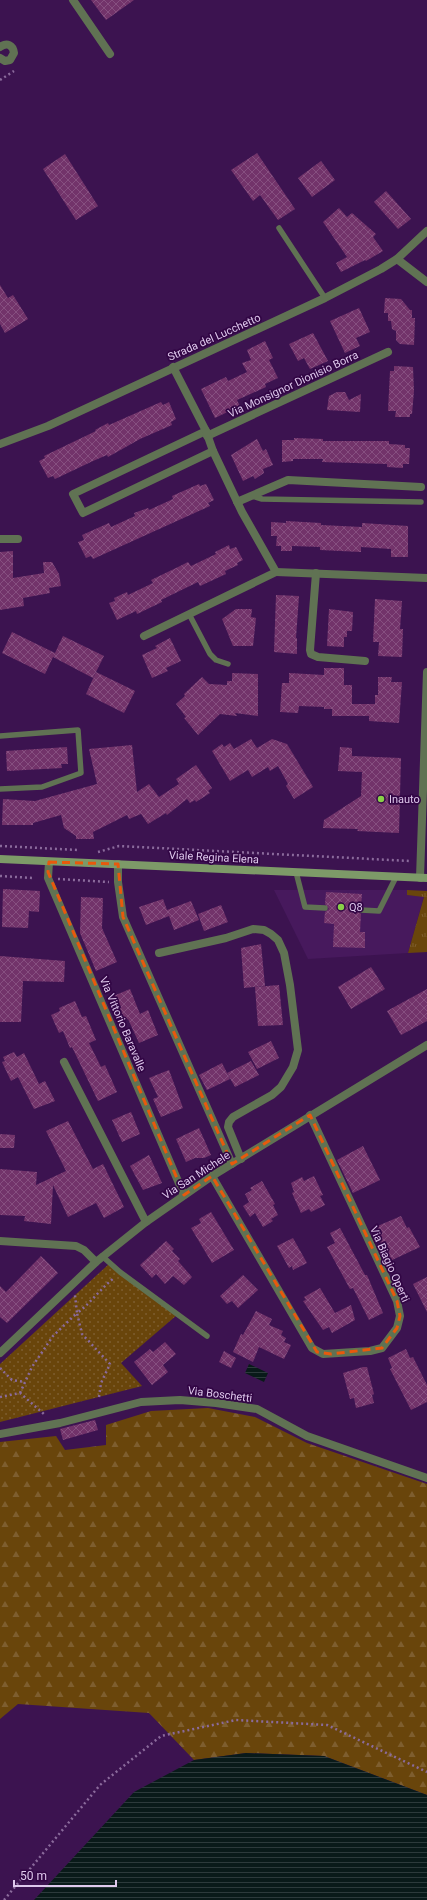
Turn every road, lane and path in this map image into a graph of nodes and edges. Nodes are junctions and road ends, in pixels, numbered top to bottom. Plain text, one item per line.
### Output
1 (73, 0) edge
2 (0, 46) edge
3 (110, 54) dead end
4 (0, 58) edge
5 (14, 71) dead end
6 (0, 80) edge
7 (279, 228) dead end
8 (427, 231) edge
9 (397, 259) junction
10 (427, 282) edge
11 (325, 298) junction
12 (388, 352) dead end
13 (173, 367) junction
14 (206, 434) junction
15 (0, 444) edge
16 (213, 451) junction
17 (421, 487) dead end
18 (252, 496) junction
19 (237, 502) junction
20 (421, 502) dead end
21 (0, 539) edge
22 (18, 539) dead end
23 (276, 572) junction
24 (316, 572) junction
25 (427, 578) edge
26 (189, 614) junction
27 (144, 636) dead end
28 (366, 661) dead end
29 (228, 664) dead end
30 (427, 672) edge
31 (0, 736) edge
32 (0, 789) edge
33 (0, 846) edge
34 (84, 851) dead end
35 (92, 851) dead end
36 (0, 859) edge
37 (410, 861) dead end
38 (49, 862) junction
39 (118, 864) junction
40 (296, 872) junction
41 (0, 876) edge
42 (396, 877) junction
43 (33, 878) dead end
44 (423, 878) edge
45 (58, 879) dead end
46 (118, 882) junction
47 (325, 908) dead end
48 (361, 910) dead end
49 (159, 953) dead end
50 (427, 1045) edge
51 (64, 1062) dead end
52 (310, 1115) junction
53 (241, 1159) junction
54 (232, 1164) junction
55 (212, 1176) junction
56 (184, 1195) junction
57 (146, 1222) junction
58 (0, 1241) edge
59 (102, 1256) junction
60 (96, 1262) junction
61 (120, 1272) junction
62 (75, 1295) dead end
63 (77, 1313) junction
64 (206, 1336) dead end
65 (0, 1353) edge
66 (0, 1368) edge
67 (25, 1382) junction
68 (20, 1393) junction
69 (0, 1397) edge
70 (99, 1397) dead end
71 (54, 1424) junction
72 (0, 1434) edge
73 (427, 1478) edge
74 (427, 1772) edge
75 (4, 1900) edge

1 - 3 street
2 - 4 street
5 - 6 path
7 - 11 lane
8 - 9 street, Strada del Lucchetto
9 - 10 street
9 - 11 street, Strada del Lucchetto
11 - 13 street, Strada del Lucchetto
12 - 14 street, Via Monsignor Dionisio Borra
13 - 14 street
13 - 15 street, Strada del Lucchetto
14 - 16 street
14 - 16 street, Via Monsignor Dionisio Borra
16 - 19 street
17 - 18 street
18 - 19 street
18 - 20 lane
19 - 23 street
21 - 22 street
23 - 24 street
23 - 26 street
24 - 25 street
24 - 28 street
26 - 27 street
26 - 29 lane
30 - 44 street
31 - 32 lane
33 - 34 path
35 - 37 path
36 - 38 main road, Viale Regina Elena
38 - 39 main road, Viale Regina Elena
38 - 56 street, Via Vittorio Baravalle
39 - 40 main road, Viale Regina Elena
39 - 46 street
40 - 42 main road, Viale Regina Elena
40 - 47 lane
41 - 43 path
42 - 44 main road, Viale Regina Elena
42 - 48 lane
45 - 46 path
46 - 54 street
49 - 53 street
50 - 52 street, Via San Michele
51 - 57 street
52 - 53 street, Via San Michele
52 - 55 street, Via Biagio Operti
53 - 54 street, Via San Michele
54 - 55 street, Via San Michele
55 - 56 street, Via San Michele
56 - 57 street, Via San Michele
57 - 59 street, Via San Michele
58 - 60 street
59 - 60 street, Via San Michele
59 - 61 lane
60 - 65 street, Via San Michele
61 - 63 path
61 - 64 lane
62 - 63 path
63 - 67 path
63 - 70 path
66 - 67 path
67 - 68 path
68 - 69 path
68 - 71 path
71 - 72 street, Via Boschetti
71 - 73 street, Via Boschetti
74 - 75 path

